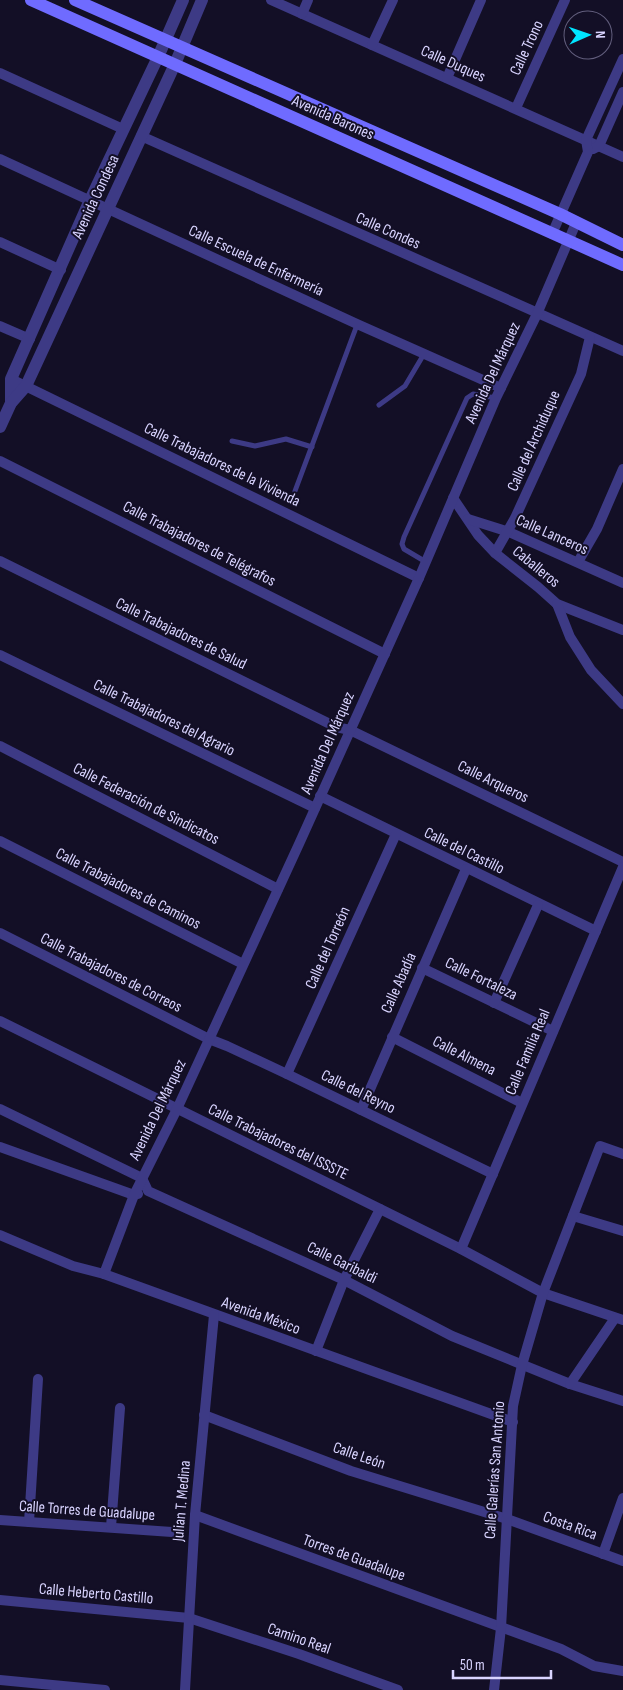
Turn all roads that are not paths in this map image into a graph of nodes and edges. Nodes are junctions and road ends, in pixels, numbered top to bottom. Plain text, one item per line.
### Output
1 (31, 0) edge
2 (75, 0) edge
3 (183, 0) edge
4 (202, 0) edge
5 (271, 0) edge
6 (308, 0) edge
7 (392, 0) edge
8 (481, 0) edge
9 (565, 0) edge
10 (93, 4) edge
11 (302, 14) junction
12 (165, 41) junction
13 (372, 45) junction
14 (181, 48) junction
15 (158, 57) junction
16 (623, 59) edge
17 (175, 64) junction
18 (0, 73) edge
19 (446, 78) junction
20 (623, 92) edge
21 (516, 108) junction
22 (123, 129) junction
23 (141, 136) junction
24 (383, 137) junction
25 (586, 140) junction
26 (599, 146) junction
27 (588, 152) junction
28 (376, 155) junction
29 (623, 157) edge
30 (0, 160) edge
31 (90, 200) junction
32 (108, 208) junction
33 (560, 214) junction
34 (576, 223) junction
35 (552, 234) junction
36 (567, 241) junction
37 (0, 242) edge
38 (623, 245) edge
39 (623, 265) edge
40 (61, 270) junction
41 (537, 314) junction
42 (357, 324) junction
43 (0, 326) edge
44 (590, 337) junction
45 (30, 339) junction
46 (623, 352) edge
47 (424, 354) junction
48 (11, 379) junction
49 (26, 386) junction
50 (499, 393) junction
51 (378, 406) dead end
52 (6, 409) edge
53 (0, 427) edge
54 (232, 441) dead end
55 (312, 448) junction
56 (0, 461) edge
57 (622, 475) edge
58 (295, 491) dead end
59 (453, 498) junction
60 (468, 519) junction
61 (509, 532) junction
62 (495, 554) junction
63 (0, 561) edge
64 (426, 562) junction
65 (578, 562) junction
66 (420, 578) junction
67 (623, 583) edge
68 (557, 604) junction
69 (623, 621) edge
70 (610, 624) junction
71 (623, 630) edge
72 (386, 654) junction
73 (0, 655) edge
74 (623, 704) edge
75 (350, 730) junction
76 (0, 746) edge
77 (320, 796) junction
78 (315, 808) junction
79 (396, 834) junction
80 (0, 841) edge
81 (623, 862) edge
82 (623, 867) edge
83 (466, 869) junction
84 (278, 889) junction
85 (538, 905) junction
86 (596, 932) junction
87 (0, 933) edge
88 (243, 964) junction
89 (422, 968) junction
90 (494, 1002) junction
91 (0, 1021) edge
92 (553, 1031) junction
93 (392, 1037) junction
94 (209, 1039) junction
95 (287, 1074) junction
96 (522, 1103) junction
97 (0, 1109) edge
98 (176, 1109) junction
99 (361, 1110) junction
100 (0, 1147) edge
101 (623, 1154) edge
102 (493, 1174) junction
103 (142, 1178) junction
104 (148, 1191) junction
105 (134, 1195) junction
106 (380, 1209) junction
107 (573, 1216) junction
108 (623, 1231) edge
109 (0, 1235) edge
110 (461, 1249) junction
111 (104, 1274) junction
112 (344, 1280) junction
113 (543, 1293) junction
114 (214, 1315) junction
115 (619, 1319) edge
116 (316, 1351) junction
117 (522, 1365) junction
118 (38, 1379) dead end
119 (570, 1384) junction
120 (623, 1401) edge
121 (120, 1408) dead end
122 (204, 1415) junction
123 (513, 1422) junction
124 (623, 1498) edge
125 (195, 1514) junction
126 (507, 1519) junction
127 (0, 1520) edge
128 (29, 1522) junction
129 (111, 1528) junction
130 (172, 1532) dead end
131 (603, 1554) junction
132 (623, 1561) edge
133 (0, 1600) edge
134 (189, 1618) junction
135 (502, 1628) junction
136 (623, 1671) edge
137 (0, 1680) edge
138 (105, 1690) edge
139 (185, 1690) edge
140 (398, 1690) edge
141 (494, 1690) edge

1 - 15 main road, Avenida Barones
2 - 10 main road, Avenida Barones
3 - 12 street, Avenida Condesa
4 - 14 street, Avenida Condesa
5 - 11 street, Calle Duques
6 - 11 street
7 - 13 street
8 - 19 street
9 - 21 street, Calle Trono
10 - 12 main road, Avenida Barones
11 - 13 street, Calle Duques
12 - 14 main road, Avenida Barones
12 - 15 street, Avenida Condesa
13 - 19 street, Calle Duques
14 - 17 street, Avenida Condesa
14 - 24 main road, Avenida Barones
15 - 17 main road, Avenida Barones
15 - 22 street, Avenida Condesa
16 - 25 street
17 - 23 street, Avenida Condesa
17 - 28 main road, Avenida Barones
18 - 22 street
19 - 21 street, Calle Duques
20 - 26 street
21 - 25 street, Calle Duques
22 - 31 street, Avenida Condesa
23 - 32 street, Avenida Condesa
23 - 41 street, Calle Condes
24 - 28 main road
24 - 33 main road, Avenida Barones
25 - 26 street, Calle Duques
25 - 27 street
26 - 27 street
26 - 29 street, Calle Duques
27 - 33 street
28 - 35 main road, Avenida Barones
30 - 31 street, Calle Escuela de Enfermería
31 - 32 street, Calle Escuela de Enfermería
31 - 40 street, Avenida Condesa
32 - 42 street, Calle Escuela de Enfermería
32 - 49 street, Avenida Condesa
33 - 34 main road, Avenida Barones
33 - 35 street
34 - 36 street, Avenida Del Márquez
34 - 38 main road, Avenida Barones
35 - 36 main road, Avenida Barones
36 - 39 main road, Avenida Barones
36 - 41 street, Avenida Del Márquez
37 - 40 street
40 - 45 street, Avenida Condesa
41 - 44 street, Calle Condes
41 - 50 street, Avenida Del Márquez
42 - 47 street, Calle Escuela de Enfermería
42 - 55 lane
43 - 45 street
44 - 46 street, Calle Condes
44 - 61 street, Calle del Archiduque
45 - 48 street, Avenida Condesa
47 - 50 street, Calle Escuela de Enfermería
47 - 51 lane
48 - 49 street, Calle Trabajadores de la Vivienda
48 - 52 street, Avenida Condesa
49 - 52 street, Avenida Condesa
49 - 66 street, Calle Trabajadores de la Vivienda
50 - 59 street, Avenida Del Márquez
50 - 64 lane
52 - 53 street, Avenida Condesa
54 - 55 lane
55 - 58 lane
56 - 72 street, Calle Trabajadores de Telégrafos
57 - 65 street
59 - 60 street, Caballeros
59 - 64 street, Avenida Del Márquez
60 - 61 street, Calle Lanceros
60 - 62 street, Caballeros
61 - 62 street, Calle del Archiduque
61 - 65 street, Calle Lanceros
62 - 68 street, Caballeros
63 - 75 street, Calle Trabajadores de Salud
64 - 66 street, Avenida Del Márquez
65 - 67 street, Calle Lanceros
66 - 72 street, Avenida Del Márquez
68 - 70 street, Caballeros
68 - 74 street
69 - 70 street
70 - 71 street, Caballeros
72 - 75 street, Avenida Del Márquez
73 - 78 street, Calle Trabajadores del Agrario
75 - 77 street, Avenida Del Márquez
75 - 81 street, Calle Arqueros
76 - 84 street, Calle Federación de Sindicatos
77 - 78 street, Avenida Del Márquez
77 - 79 street, Calle del Castillo
78 - 84 street, Avenida Del Márquez
79 - 83 street, Calle del Castillo
79 - 95 street, Calle del Torreón
80 - 88 street, Calle Trabajadores de Caminos
82 - 86 street, Calle Familia Real
83 - 85 street, Calle del Castillo
83 - 89 street, Calle Abadía
84 - 88 street, Avenida Del Márquez
85 - 86 street, Calle del Castillo
85 - 90 street
86 - 92 street, Calle Familia Real
87 - 94 street, Calle Trabajadores de Correos
88 - 94 street, Avenida Del Márquez
89 - 90 street, Calle Fortaleza
89 - 93 street, Calle Abadía
90 - 92 street, Calle Fortaleza
91 - 98 street, Calle Trabajadores del ISSSTE
92 - 96 street, Calle Familia Real
93 - 96 street, Calle Almena
93 - 99 street, Calle Abadía
94 - 95 street, Calle del Reyno
94 - 98 street, Avenida Del Márquez
95 - 99 street, Calle del Reyno
96 - 102 street, Calle Familia Real
97 - 103 street
98 - 103 street, Avenida Del Márquez
98 - 106 street, Calle Trabajadores del ISSSTE
99 - 102 street, Calle del Reyno
100 - 105 street
101 - 107 street, Calle Galerías San Antonio
102 - 110 street, Calle Familia Real
103 - 104 street
103 - 105 street, Avenida Del Márquez
104 - 105 street
104 - 112 street, Calle Garibaldi
105 - 111 street, Avenida Del Márquez
106 - 110 street, Calle Trabajadores del ISSSTE
106 - 112 street
107 - 108 street
107 - 113 street, Calle Galerías San Antonio
109 - 111 street, Avenida México
110 - 113 street, Calle Trabajadores del ISSSTE
111 - 114 street, Avenida México
112 - 116 street
112 - 117 street, Calle Garibaldi
113 - 115 street, Calle Trabajadores del ISSSTE
113 - 117 street, Calle Galerías San Antonio
114 - 116 street, Avenida México
114 - 122 street, Julian T. Medina
115 - 119 street
116 - 123 street, Avenida México
117 - 119 street, Calle Garibaldi
117 - 123 street, Calle Galerías San Antonio
118 - 128 street
119 - 120 street, Calle Garibaldi
121 - 129 street
122 - 125 street, Julian T. Medina
122 - 126 street, Calle León
123 - 126 street, Calle Galerías San Antonio
124 - 131 street
125 - 134 street, Julian T. Medina
125 - 135 street, Torres de Guadalupe
126 - 131 street, Costa Rica
126 - 135 street, Calle Galerías San Antonio
127 - 128 street, Calle Torres de Guadalupe
128 - 129 street, Calle Torres de Guadalupe
129 - 130 street, Calle Torres de Guadalupe
131 - 132 street, Costa Rica
133 - 134 street, Calle Heberto Castillo
134 - 139 street, Julian T. Medina
134 - 140 street, Camino Real
135 - 136 street, Torres de Guadalupe
135 - 141 street, Calle Galerías San Antonio
137 - 138 street

